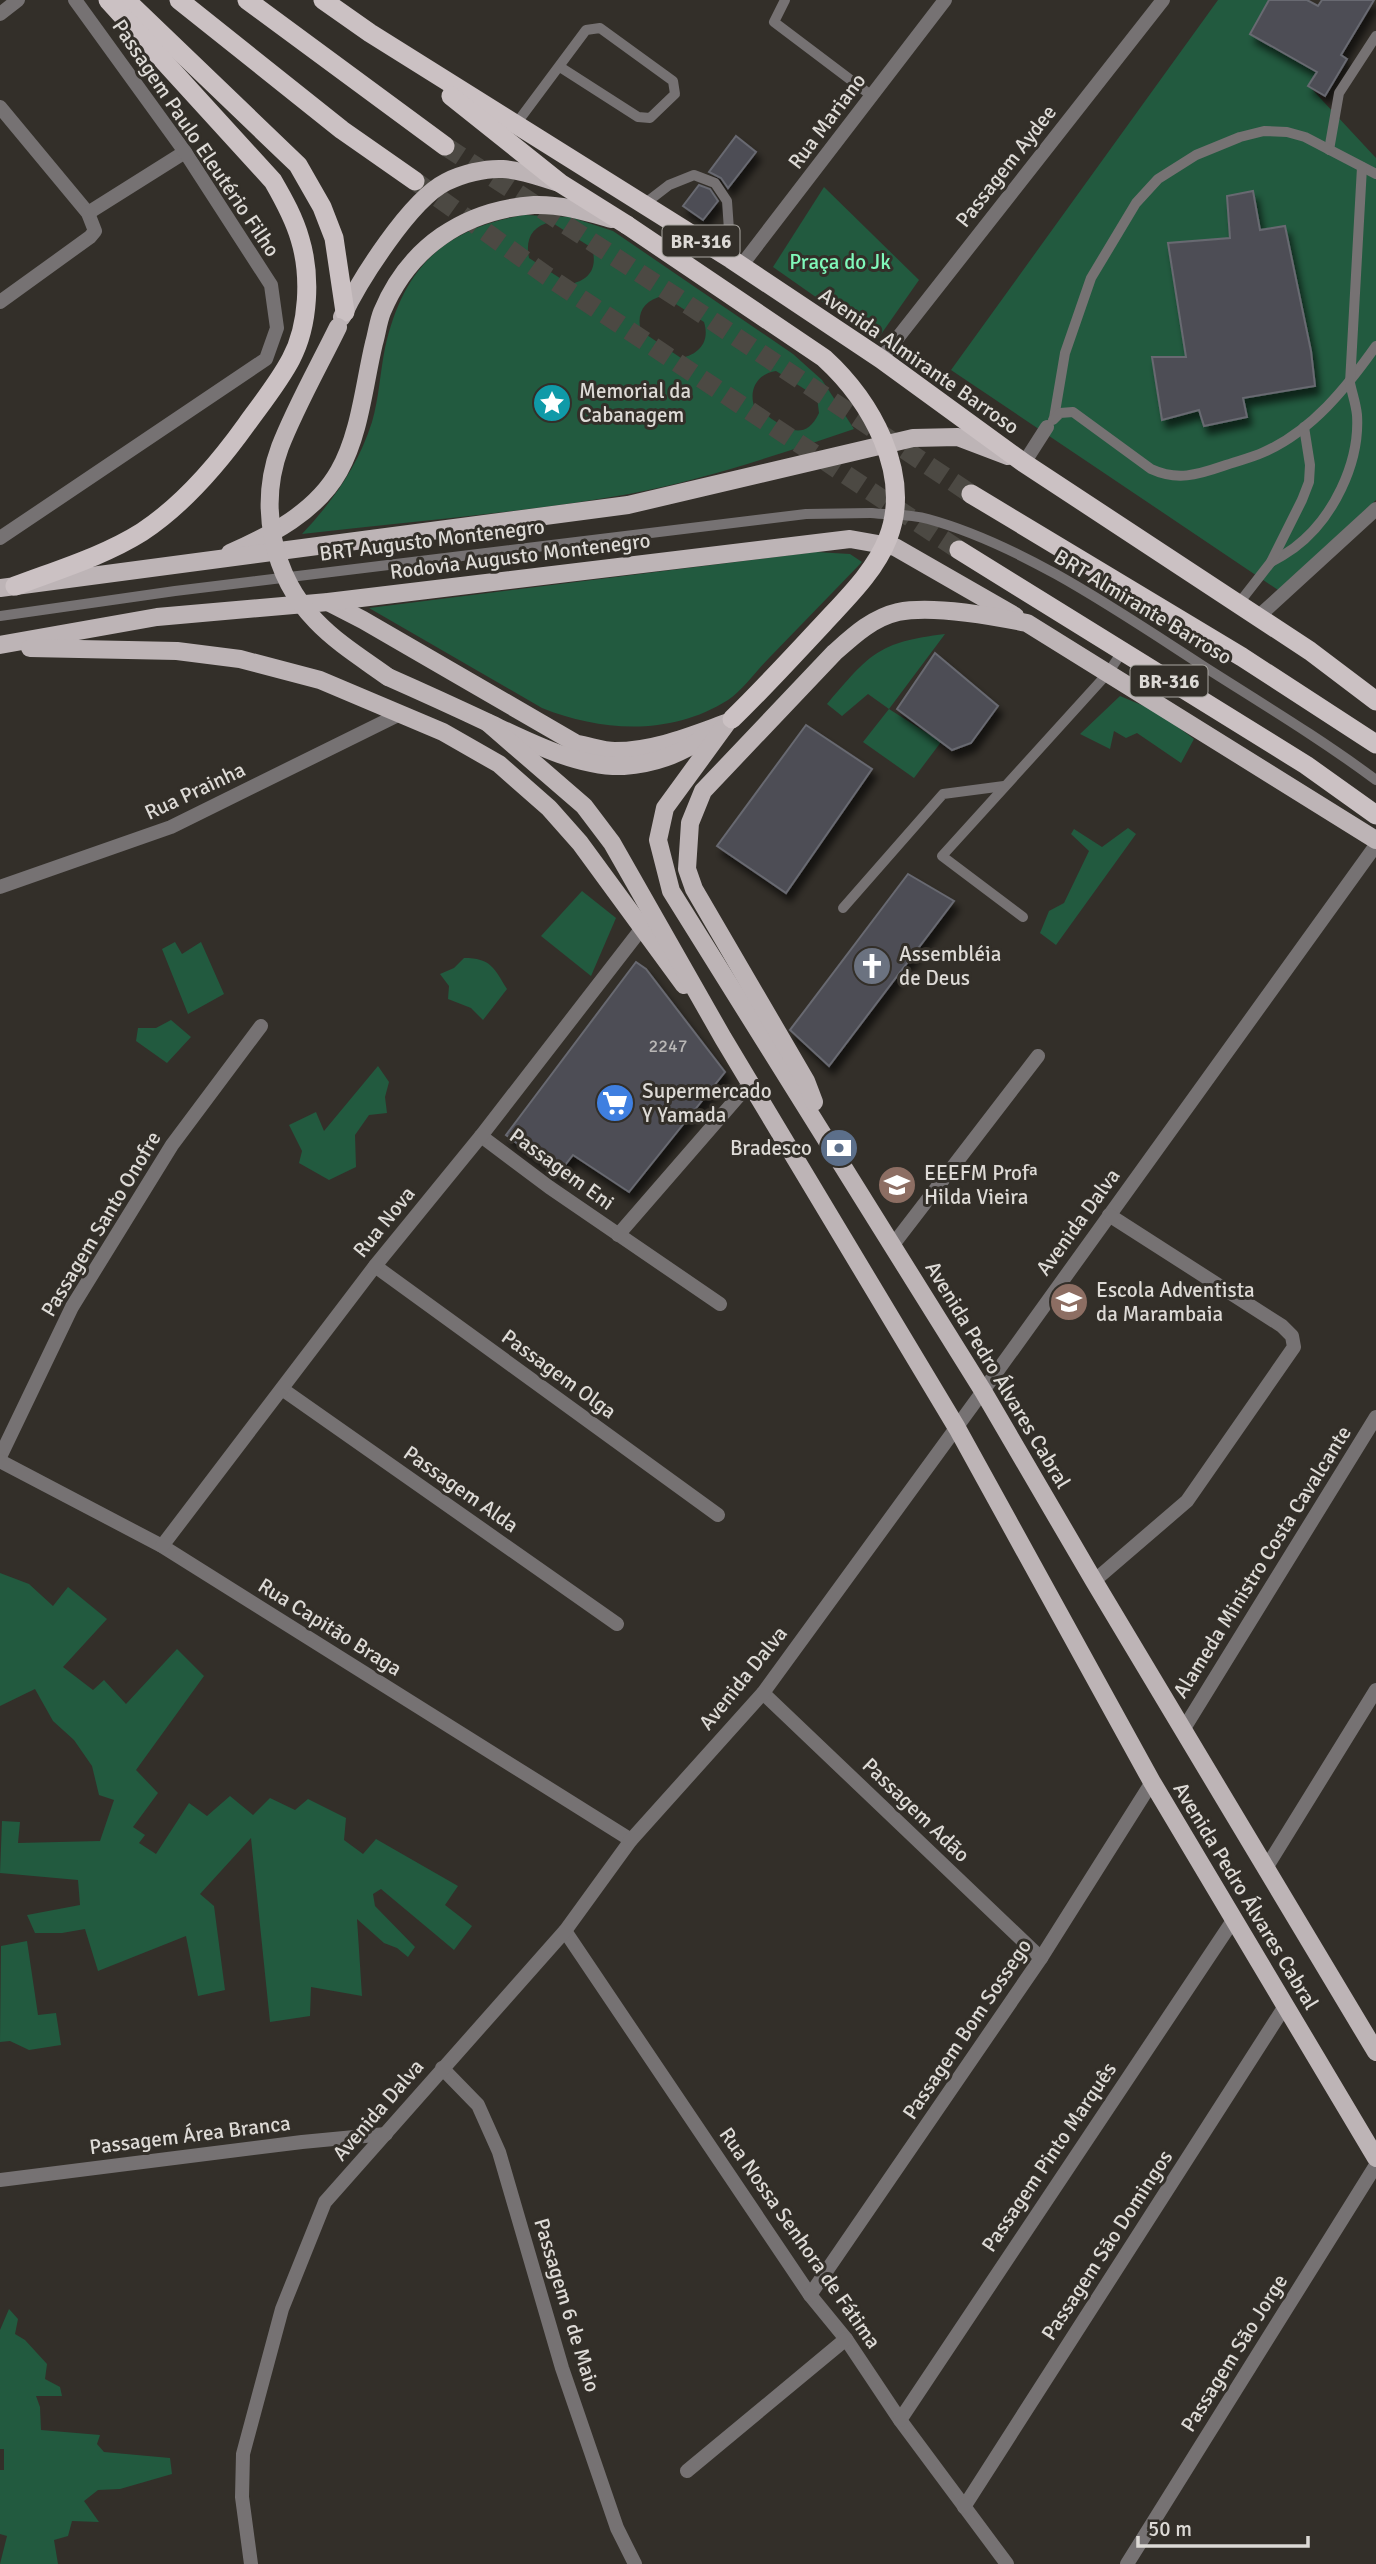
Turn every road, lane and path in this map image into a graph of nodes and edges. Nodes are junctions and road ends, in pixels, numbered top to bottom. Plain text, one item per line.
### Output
1 (18, 0) edge
2 (75, 0) edge
3 (108, 0) edge
4 (126, 0) edge
5 (179, 0) edge
6 (247, 0) edge
7 (323, 0) edge
8 (785, 0) edge
9 (945, 0) edge
10 (1163, 0) edge
11 (0, 14) edge
12 (370, 33) junction
13 (1376, 36) edge
14 (560, 67) junction
15 (872, 96) junction
16 (0, 107) edge
17 (516, 124) junction
18 (445, 146) tunnel mouth
19 (1329, 150) junction
20 (185, 152) junction
21 (1362, 167) junction
22 (1376, 174) edge
23 (415, 181) tunnel mouth
24 (561, 183) junction
25 (643, 205) junction
26 (88, 213) junction
27 (624, 224) junction
28 (736, 263) junction
29 (0, 302) edge
30 (342, 319) junction
31 (1376, 345) edge
32 (881, 359) junction
33 (1350, 383) junction
34 (1051, 423) junction
35 (1304, 426) junction
36 (1024, 463) junction
37 (971, 494) tunnel mouth
38 (1376, 509) edge
39 (871, 513) joint
40 (0, 538) edge
41 (959, 550) tunnel mouth
42 (211, 562) junction
43 (1271, 562) junction
44 (7, 587) edge
45 (328, 602) junction
46 (1238, 603) junction
47 (0, 616) edge
48 (1259, 616) junction
49 (1027, 623) junction
50 (0, 646) edge
51 (1122, 652) junction
52 (1108, 673) junction
53 (1376, 701) edge
54 (401, 714) junction
55 (729, 721) junction
56 (488, 723) junction
57 (1376, 744) edge
58 (1376, 780) edge
59 (1004, 786) junction
60 (1376, 815) edge
61 (1376, 843) edge
62 (0, 887) edge
63 (843, 908) dead end
64 (1023, 917) dead end
65 (642, 928) junction
66 (261, 1026) dead end
67 (723, 1038) junction
68 (1038, 1056) dead end
69 (750, 1083) junction
70 (819, 1126) junction
71 (481, 1136) junction
72 (1109, 1215) junction
73 (618, 1235) junction
74 (892, 1246) junction
75 (375, 1266) junction
76 (720, 1304) dead end
77 (282, 1389) junction
78 (983, 1391) junction
79 (1376, 1417) edge
80 (957, 1428) junction
81 (0, 1459) edge
82 (718, 1515) dead end
83 (162, 1546) junction
84 (1094, 1581) junction
85 (617, 1624) dead end
86 (1376, 1690) edge
87 (763, 1693) junction
88 (1183, 1730) junction
89 (1152, 1782) junction
90 (631, 1840) junction
91 (1266, 1868) junction
92 (1234, 1919) junction
93 (565, 1931) junction
94 (1041, 1958) junction
95 (1285, 2006) junction
96 (1376, 2052) edge
97 (442, 2068) junction
98 (386, 2133) junction
99 (1376, 2158) edge
100 (1376, 2165) edge
101 (0, 2180) edge
102 (810, 2295) junction
103 (846, 2339) junction
104 (900, 2420) junction
105 (687, 2471) dead end
106 (964, 2507) junction
107 (251, 2564) edge
108 (635, 2564) edge
109 (1007, 2564) edge
110 (1127, 2564) edge

1 - 11 street
2 - 20 street, Passagem Paulo Eleutério Filho
3 - 44 highway
4 - 30 highway
5 - 23 highway
6 - 18 highway
7 - 12 highway, Avenida Almirante Barroso / BR-316
8 - 15 lane
9 - 15 street, Rua Mariano
10 - 32 street, Passagem Aydee
12 - 17 highway, Avenida Almirante Barroso / BR-316
12 - 24 highway
13 - 19 lane
14 - 14 lane
14 - 17 lane
15 - 28 street, Rua Mariano
16 - 26 street
17 - 25 highway, Avenida Almirante Barroso / BR-316
19 - 21 lane
19 - 34 lane
20 - 26 street
20 - 40 street, Passagem Paulo Eleutério Filho
21 - 22 lane
21 - 33 lane
24 - 27 highway
24 - 30 main road
25 - 28 highway, Avenida Almirante Barroso / BR-316
25 - 28 lane
26 - 29 street
27 - 42 main road
27 - 55 highway, bridge
28 - 32 highway, Avenida Almirante Barroso / BR-316
30 - 56 main road, bridge
31 - 33 lane
32 - 36 highway, Avenida Almirante Barroso / BR-316
33 - 35 lane
33 - 43 lane
34 - 35 lane
34 - 36 street
35 - 43 lane
36 - 42 main road, Rodovia Augusto Montenegro
36 - 46 highway, Avenida Almirante Barroso / BR-316
37 - 57 highway, BR-316
38 - 48 street
39 - 47 lane, BRT Augusto Montenegro
39 - 58 lane, BRT Almirante Barroso, bridge
41 - 51 highway, BR-316
42 - 44 main road, Rodovia Augusto Montenegro
43 - 46 lane
45 - 49 main road, Rodovia Augusto Montenegro
45 - 50 main road, Rodovia Augusto Montenegro
45 - 55 main road
46 - 48 highway, Avenida Almirante Barroso / BR-316
48 - 53 highway, Avenida Almirante Barroso / BR-316
49 - 52 main road, Rodovia Augusto Montenegro
49 - 70 main road
50 - 54 main road
51 - 52 lane
51 - 60 highway, BR-316
52 - 59 lane
52 - 61 main road, Rodovia Augusto Montenegro
54 - 62 street, Rua Prainha
54 - 65 main road
55 - 56 main road
55 - 70 main road, Avenida Pedro Álvares Cabral
56 - 67 main road
59 - 63 lane
59 - 64 lane
61 - 72 street, Avenida Dalva
65 - 67 main road
65 - 71 street, Rua Nova
66 - 81 street, Passagem Santo Onofre
67 - 69 main road, Avenida Pedro Álvares Cabral
68 - 74 street
69 - 73 street, Passagem Eni
69 - 80 main road, Avenida Pedro Álvares Cabral
70 - 74 main road, Avenida Pedro Álvares Cabral
71 - 73 street, Passagem Eni
71 - 75 street, Rua Nova
72 - 78 street, Avenida Dalva
72 - 84 street
73 - 76 street, Passagem Eni
74 - 78 main road, Avenida Pedro Álvares Cabral
75 - 77 street, Rua Nova
75 - 82 street, Passagem Olga
77 - 83 street, Rua Nova
77 - 85 street, Passagem Alda
78 - 80 street, Avenida Dalva
78 - 84 main road, Avenida Pedro Álvares Cabral
79 - 88 street, Alameda Ministro Costa Cavalcante
80 - 87 street, Avenida Dalva
80 - 89 main road, Avenida Pedro Álvares Cabral
81 - 83 street, Rua Capitão Braga
83 - 90 street, Rua Capitão Braga
84 - 88 main road, Avenida Pedro Álvares Cabral
86 - 91 street
87 - 90 street, Avenida Dalva
87 - 94 street, Passagem Adão
88 - 91 main road, Avenida Pedro Álvares Cabral
89 - 92 main road, Avenida Pedro Álvares Cabral
89 - 94 street, Passagem Bom Sossego
90 - 93 street, Avenida Dalva
91 - 96 main road, Avenida Pedro Álvares Cabral
92 - 95 main road, Avenida Pedro Álvares Cabral
92 - 104 street, Passagem Pinto Marquês
93 - 97 street, Avenida Dalva
93 - 102 street, Rua Nossa Senhora de Fátima
94 - 102 street, Passagem Bom Sossego
95 - 99 main road, Avenida Pedro Álvares Cabral
95 - 106 street, Passagem São Domingos
97 - 98 street, Avenida Dalva
97 - 108 street, Passagem 6 de Maio
98 - 101 street, Passagem Área Branca
98 - 107 street, Avenida Dalva
100 - 110 street, Passagem São Jorge
102 - 103 street, Rua Nossa Senhora de Fátima
103 - 104 street, Rua Nossa Senhora de Fátima
103 - 105 street
104 - 106 street, Rua Nossa Senhora de Fátima
106 - 109 street, Rua Nossa Senhora de Fátima

